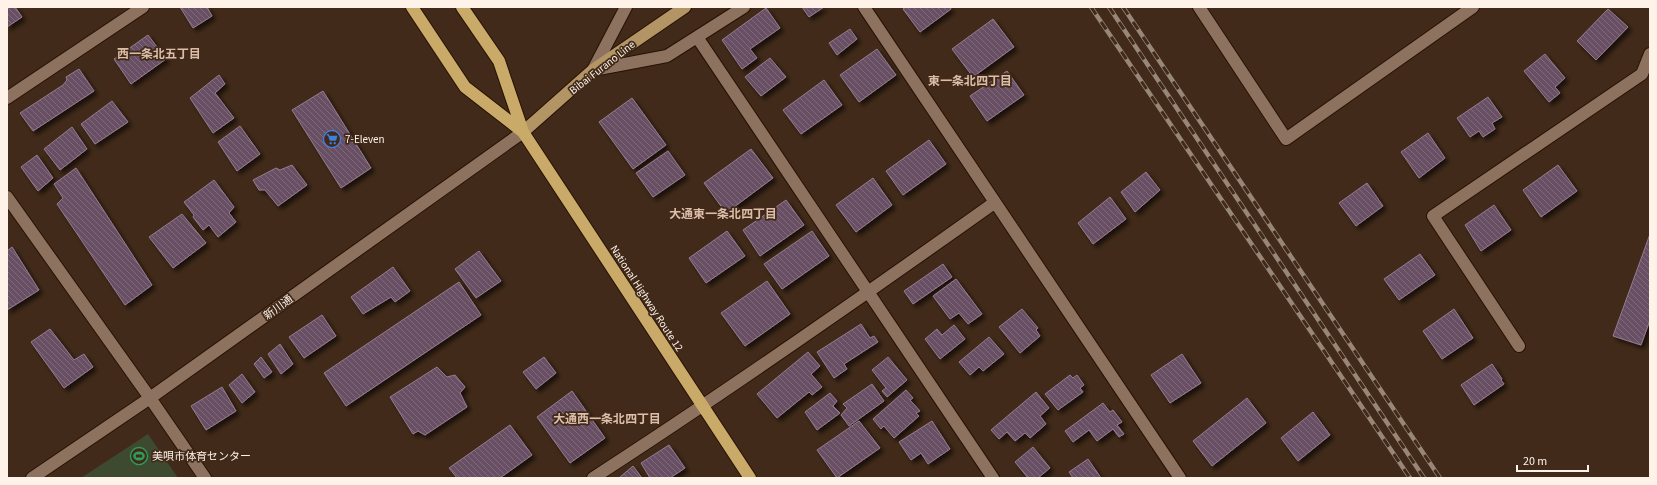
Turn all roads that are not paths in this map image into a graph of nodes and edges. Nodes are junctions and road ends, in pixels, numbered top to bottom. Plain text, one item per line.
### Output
1 (143, 7) edge
2 (412, 7) edge
3 (462, 7) edge
4 (626, 7) edge
5 (685, 7) edge
6 (744, 7) edge
7 (864, 7) edge
8 (1199, 7) edge
9 (1473, 7) edge
10 (697, 37) junction
11 (1650, 54) edge
12 (593, 70) junction
13 (7, 98) edge
14 (523, 132) junction
15 (9, 203) edge
16 (994, 203) junction
17 (868, 293) junction
18 (1519, 346) dead end
19 (150, 398) junction
20 (703, 407) junction
21 (32, 478) edge
22 (204, 478) edge
23 (593, 478) edge
24 (750, 478) edge
25 (993, 478) edge
26 (1180, 478) edge

1 - 13 street
2 - 14 highway, National Highway Route 12
3 - 14 highway, National Highway Route 12
4 - 12 street
5 - 12 main road, Bibai Furano Line
6 - 10 street
7 - 16 street
8 - 9 street
10 - 12 street
10 - 17 street
11 - 18 street
12 - 14 main road, Bibai Furano Line
14 - 19 street, 新川通
14 - 20 highway, National Highway Route 12
15 - 19 street
16 - 17 street
16 - 26 street
17 - 20 street
17 - 25 street
19 - 21 street, 新川通
19 - 22 street
20 - 23 street
20 - 24 highway, National Highway Route 12

